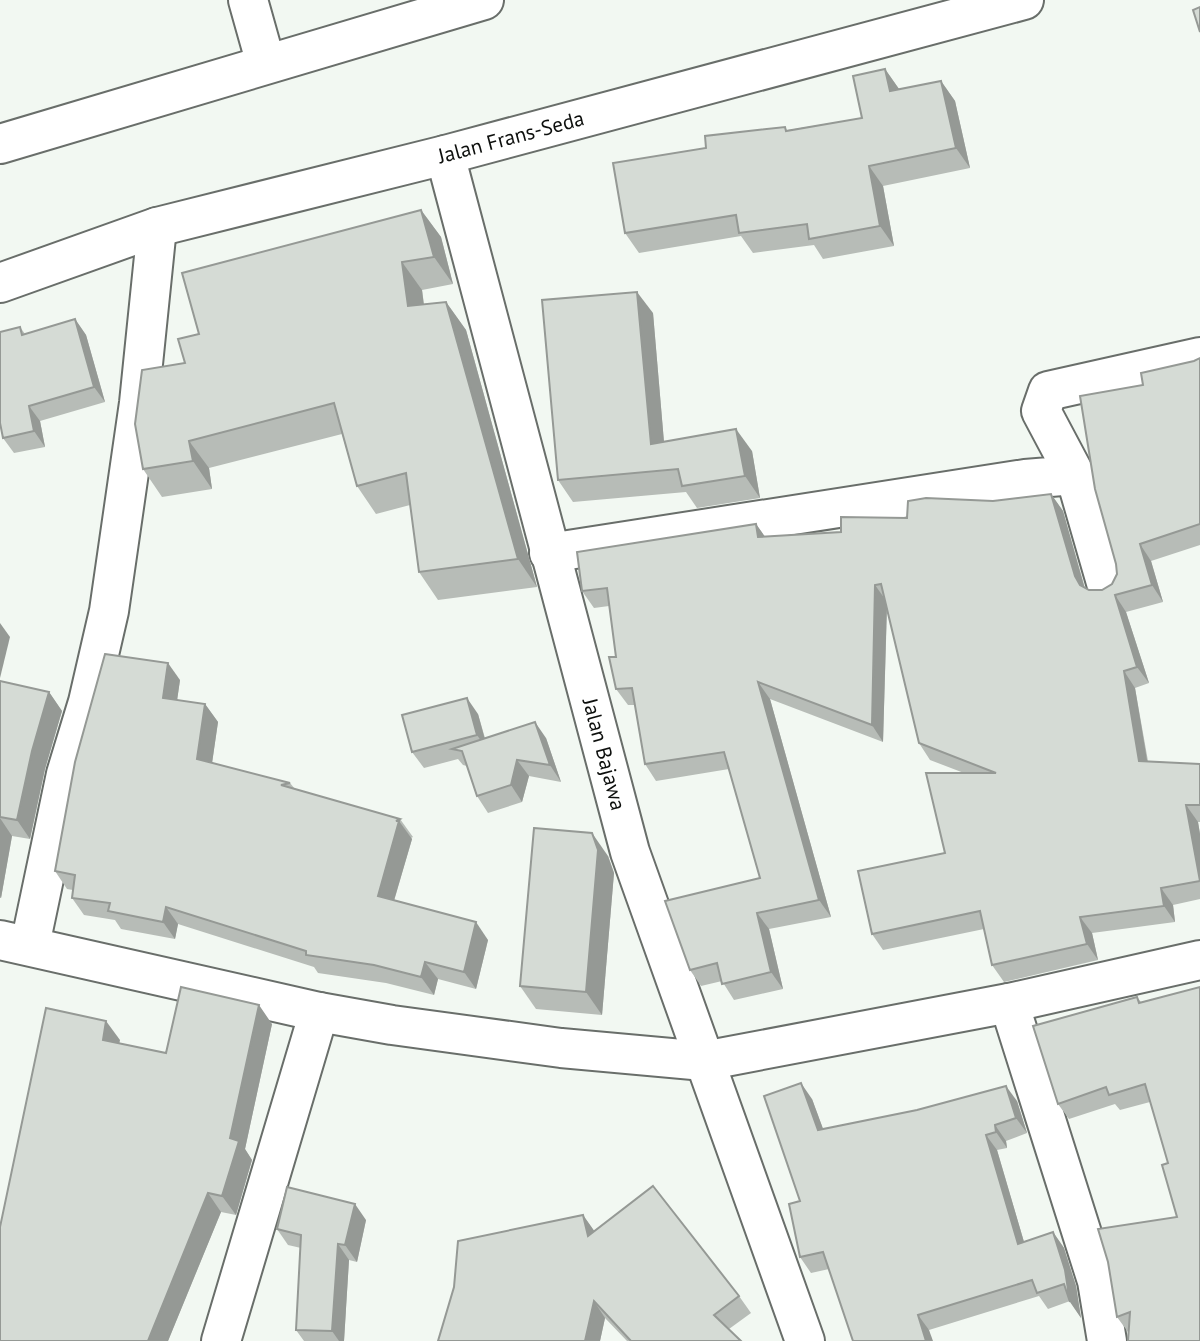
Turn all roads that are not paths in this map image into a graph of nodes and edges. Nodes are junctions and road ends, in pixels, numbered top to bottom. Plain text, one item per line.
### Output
1 (248, 0) edge
2 (484, 0) edge
3 (1024, 0) edge
4 (266, 64) junction
5 (0, 144) edge
6 (445, 155) junction
7 (158, 227) junction
8 (0, 283) edge
9 (1200, 357) edge
10 (1075, 475) junction
11 (549, 553) junction
12 (1107, 586) edge
13 (15, 943) edge
14 (1200, 960) edge
15 (1009, 1003) junction
16 (318, 1012) junction
17 (704, 1061) junction
18 (221, 1341) edge
19 (805, 1341) edge
20 (1107, 1341) edge

1 - 4 street
2 - 4 street
3 - 6 street, Jalan Frans-Seda
4 - 5 street
6 - 7 street, Jalan Frans-Seda
6 - 11 street, Jalan Bajawa
7 - 8 street, Jalan Frans-Seda
7 - 13 street
9 - 10 street
10 - 11 street
10 - 12 street
11 - 17 street, Jalan Bajawa
13 - 16 street
14 - 15 street
15 - 17 street
15 - 20 street
16 - 17 street
16 - 18 street
17 - 19 street, Jalan Bajawa

